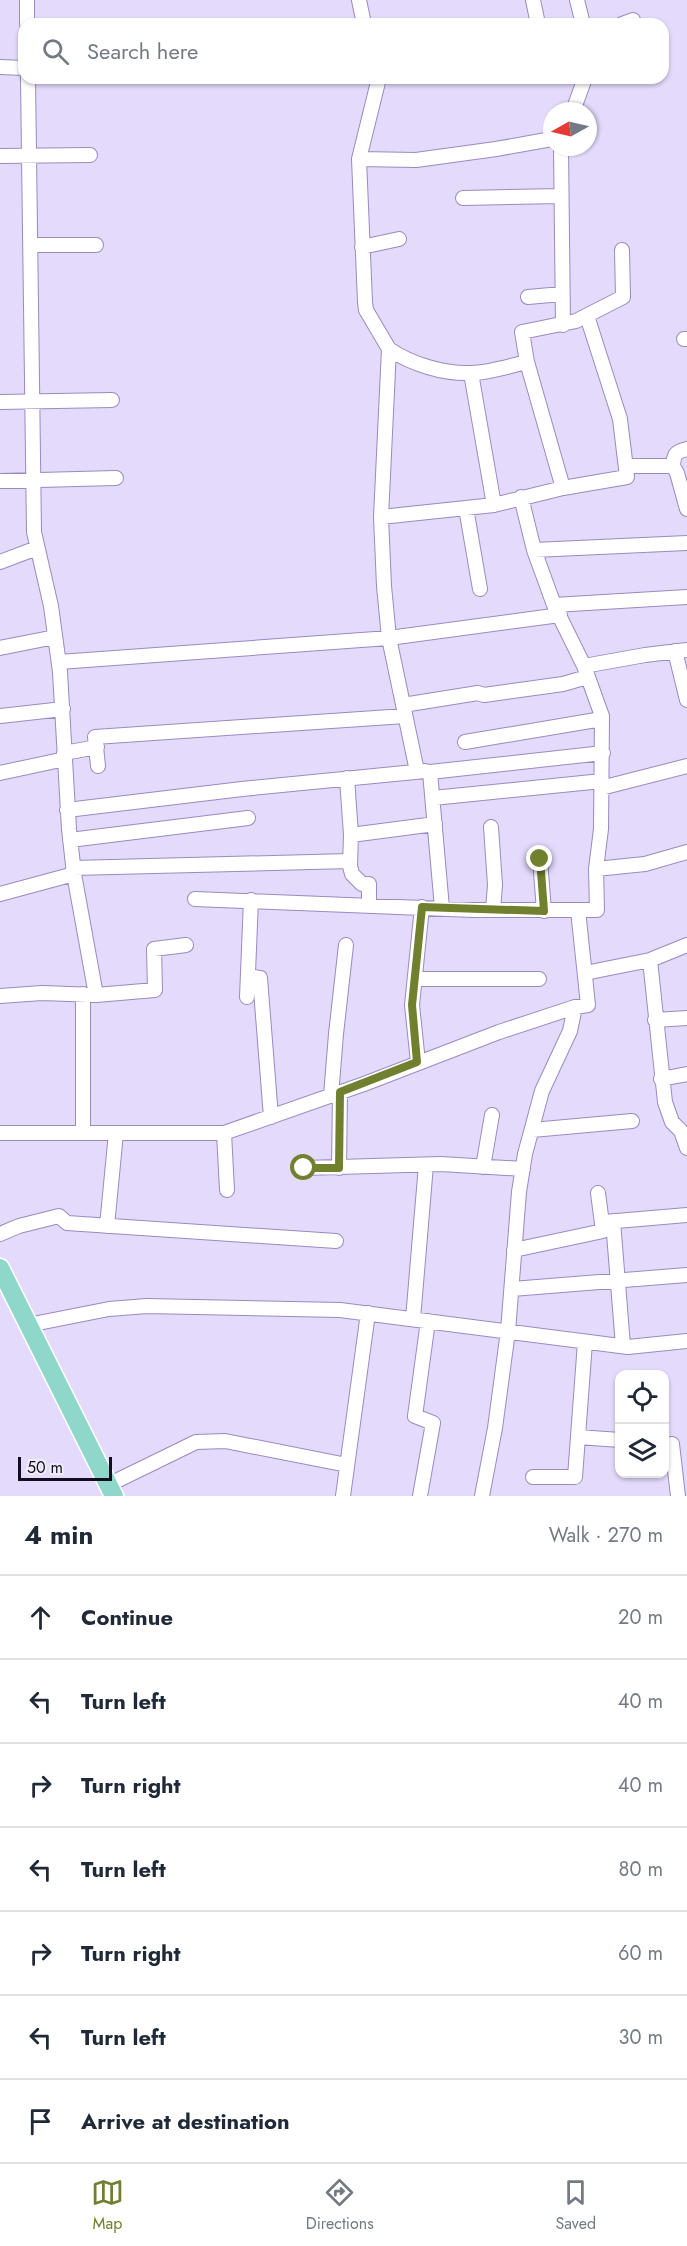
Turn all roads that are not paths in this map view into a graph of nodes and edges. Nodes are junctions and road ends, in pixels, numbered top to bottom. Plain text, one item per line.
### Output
1 (27, 0) edge
2 (358, 0) edge
3 (534, 0) edge
4 (577, 0) edge
5 (27, 18) edge
6 (362, 18) edge
7 (537, 18) edge
8 (582, 18) edge
9 (0, 67) edge
10 (18, 68) edge
11 (28, 84) edge
12 (378, 84) edge
13 (583, 84) edge
14 (576, 102) edge
15 (543, 141) edge
16 (90, 155) dead end
17 (0, 156) edge
18 (561, 156) edge
19 (30, 157) junction
20 (359, 159) junction
21 (561, 195) junction
22 (463, 198) dead end
23 (399, 239) dead end
24 (32, 245) junction
25 (96, 245) dead end
26 (362, 247) junction
27 (622, 250) dead end
28 (562, 294) junction
29 (528, 297) dead end
30 (586, 315) junction
31 (563, 325) junction
32 (389, 349) junction
33 (527, 362) junction
34 (471, 373) junction
35 (112, 400) dead end
36 (0, 402) edge
37 (32, 402) junction
38 (687, 449) edge
39 (627, 466) junction
40 (673, 466) junction
41 (116, 478) dead end
42 (32, 480) junction
43 (0, 481) edge
44 (563, 488) junction
45 (521, 497) junction
46 (494, 505) junction
47 (466, 508) junction
48 (687, 509) edge
49 (381, 517) junction
50 (687, 543) edge
51 (37, 548) junction
52 (534, 550) junction
53 (0, 562) edge
54 (480, 589) dead end
55 (687, 597) edge
56 (557, 610) junction
57 (55, 637) junction
58 (389, 638) junction
59 (0, 648) edge
60 (681, 651) edge
61 (59, 662) junction
62 (586, 671) junction
63 (687, 700) edge
64 (63, 709) junction
65 (404, 711) junction
66 (0, 716) edge
67 (602, 719) junction
68 (465, 742) dead end
69 (97, 747) junction
70 (603, 753) junction
71 (64, 756) junction
72 (98, 765) dead end
73 (687, 766) edge
74 (423, 772) junction
75 (0, 773) edge
76 (347, 778) junction
77 (601, 784) junction
78 (433, 798) junction
79 (67, 810) junction
80 (248, 818) dead end
81 (435, 824) junction
82 (491, 827) dead end
83 (351, 835) junction
84 (70, 840) junction
85 (687, 852) edge
86 (540, 859) dead end
87 (350, 861) junction
88 (596, 869) junction
89 (74, 871) junction
90 (0, 894) edge
91 (195, 899) dead end
92 (251, 900) junction
93 (369, 905) junction
94 (422, 907) junction
95 (442, 908) junction
96 (493, 910) junction
97 (578, 910) junction
98 (544, 911) junction
99 (186, 945) dead end
100 (346, 945) dead end
101 (687, 945) edge
102 (650, 960) junction
103 (585, 973) junction
104 (248, 976) junction
105 (417, 979) junction
106 (539, 979) dead end
107 (89, 995) junction
108 (0, 996) edge
109 (247, 997) dead end
110 (575, 1006) junction
111 (687, 1018) edge
112 (655, 1020) junction
113 (417, 1062) junction
114 (687, 1074) edge
115 (661, 1079) junction
116 (336, 1094) junction
117 (492, 1115) dead end
118 (271, 1118) junction
119 (632, 1120) dead end
120 (532, 1130) junction
121 (0, 1133) edge
122 (83, 1133) junction
123 (116, 1133) junction
124 (224, 1133) junction
125 (687, 1148) edge
126 (426, 1166) junction
127 (483, 1167) junction
128 (304, 1168) dead end
129 (339, 1168) junction
130 (523, 1169) junction
131 (228, 1190) dead end
132 (598, 1193) dead end
133 (687, 1215) edge
134 (608, 1222) junction
135 (107, 1226) junction
136 (0, 1234) edge
137 (336, 1240) dead end
138 (514, 1250) junction
139 (0, 1268) edge
140 (687, 1275) edge
141 (617, 1281) junction
142 (512, 1289) junction
143 (368, 1313) junction
144 (413, 1319) junction
145 (428, 1321) junction
146 (28, 1325) junction
147 (508, 1332) junction
148 (687, 1341) edge
149 (585, 1342) junction
150 (623, 1346) junction
151 (578, 1437) junction
152 (615, 1440) edge
153 (669, 1444) edge
154 (687, 1444) edge
155 (669, 1449) edge
156 (347, 1465) junction
157 (533, 1477) dead end
158 (111, 1490) edge
159 (343, 1496) edge
160 (420, 1496) edge
161 (482, 1496) edge
162 (678, 1496) edge

1 - 5 street
2 - 6 street
3 - 7 street
4 - 8 street
9 - 10 street
11 - 19 street
12 - 20 street
13 - 14 street
15 - 20 street
16 - 19 street
17 - 19 street
18 - 21 street
19 - 24 street
20 - 26 street
21 - 22 street
21 - 28 street
23 - 26 street
24 - 25 street
24 - 37 street
26 - 32 street
27 - 30 street
28 - 29 street
28 - 31 street
30 - 31 street
30 - 39 street
31 - 33 street
32 - 34 street
32 - 49 street
33 - 34 street
33 - 44 street
34 - 46 street
35 - 37 street
36 - 37 street
37 - 42 street
38 - 40 street
39 - 40 street
39 - 44 street
40 - 48 street
41 - 42 street
42 - 43 street
42 - 51 street
44 - 45 street
45 - 46 street
45 - 52 street
46 - 47 street
47 - 49 street
47 - 54 street
49 - 58 street
50 - 52 street
51 - 53 street
51 - 57 street
52 - 56 street
55 - 56 street
56 - 58 street
56 - 62 street
57 - 59 street
57 - 61 street
58 - 61 street
58 - 65 street
60 - 62 street
60 - 63 street
61 - 64 street
62 - 65 street
62 - 67 street
64 - 66 street
64 - 71 street
65 - 69 street
65 - 74 street
67 - 68 street
67 - 70 street
69 - 71 street
69 - 72 street
70 - 74 street
70 - 77 street
71 - 75 street
71 - 79 street
73 - 77 street
74 - 76 street
74 - 78 street
76 - 79 street
76 - 83 street
77 - 78 street
77 - 88 street
78 - 81 street
79 - 84 street
80 - 84 street
81 - 83 street
81 - 95 street
82 - 96 street
83 - 87 street
84 - 89 street
85 - 88 street
86 - 98 street
87 - 89 street
87 - 93 street
88 - 97 street
89 - 90 street
89 - 107 street
91 - 92 street
92 - 93 street
92 - 104 street
93 - 94 street
94 - 95 street
94 - 105 street
95 - 96 street
96 - 98 street
97 - 98 street
97 - 103 street
99 - 107 street
100 - 116 street
101 - 102 street
102 - 103 street
102 - 112 street
103 - 110 street
104 - 109 street
104 - 118 street
105 - 106 street
105 - 113 street
107 - 108 street
107 - 122 street
110 - 113 street
110 - 120 street
111 - 112 street
112 - 115 street
113 - 116 street
114 - 115 street
115 - 125 street
116 - 118 street
116 - 129 street
117 - 127 street
118 - 124 street
119 - 120 street
120 - 130 street
121 - 122 street
122 - 123 street
123 - 124 street
123 - 135 street
124 - 131 street
126 - 127 street
126 - 129 street
126 - 144 street
127 - 130 street
128 - 129 street
130 - 138 street
132 - 134 street
133 - 134 street
134 - 138 street
134 - 141 street
135 - 136 street
135 - 137 street
138 - 142 street
139 - 146 main road
140 - 141 street
141 - 142 street
141 - 150 street
142 - 147 street
143 - 144 street
143 - 146 street
143 - 156 street
144 - 145 street
145 - 147 street
145 - 160 street
146 - 158 main road
147 - 149 street
147 - 161 street
148 - 150 street
149 - 150 street
149 - 151 street
151 - 152 street
151 - 157 street
153 - 154 street
155 - 162 street
156 - 158 street
156 - 159 street

